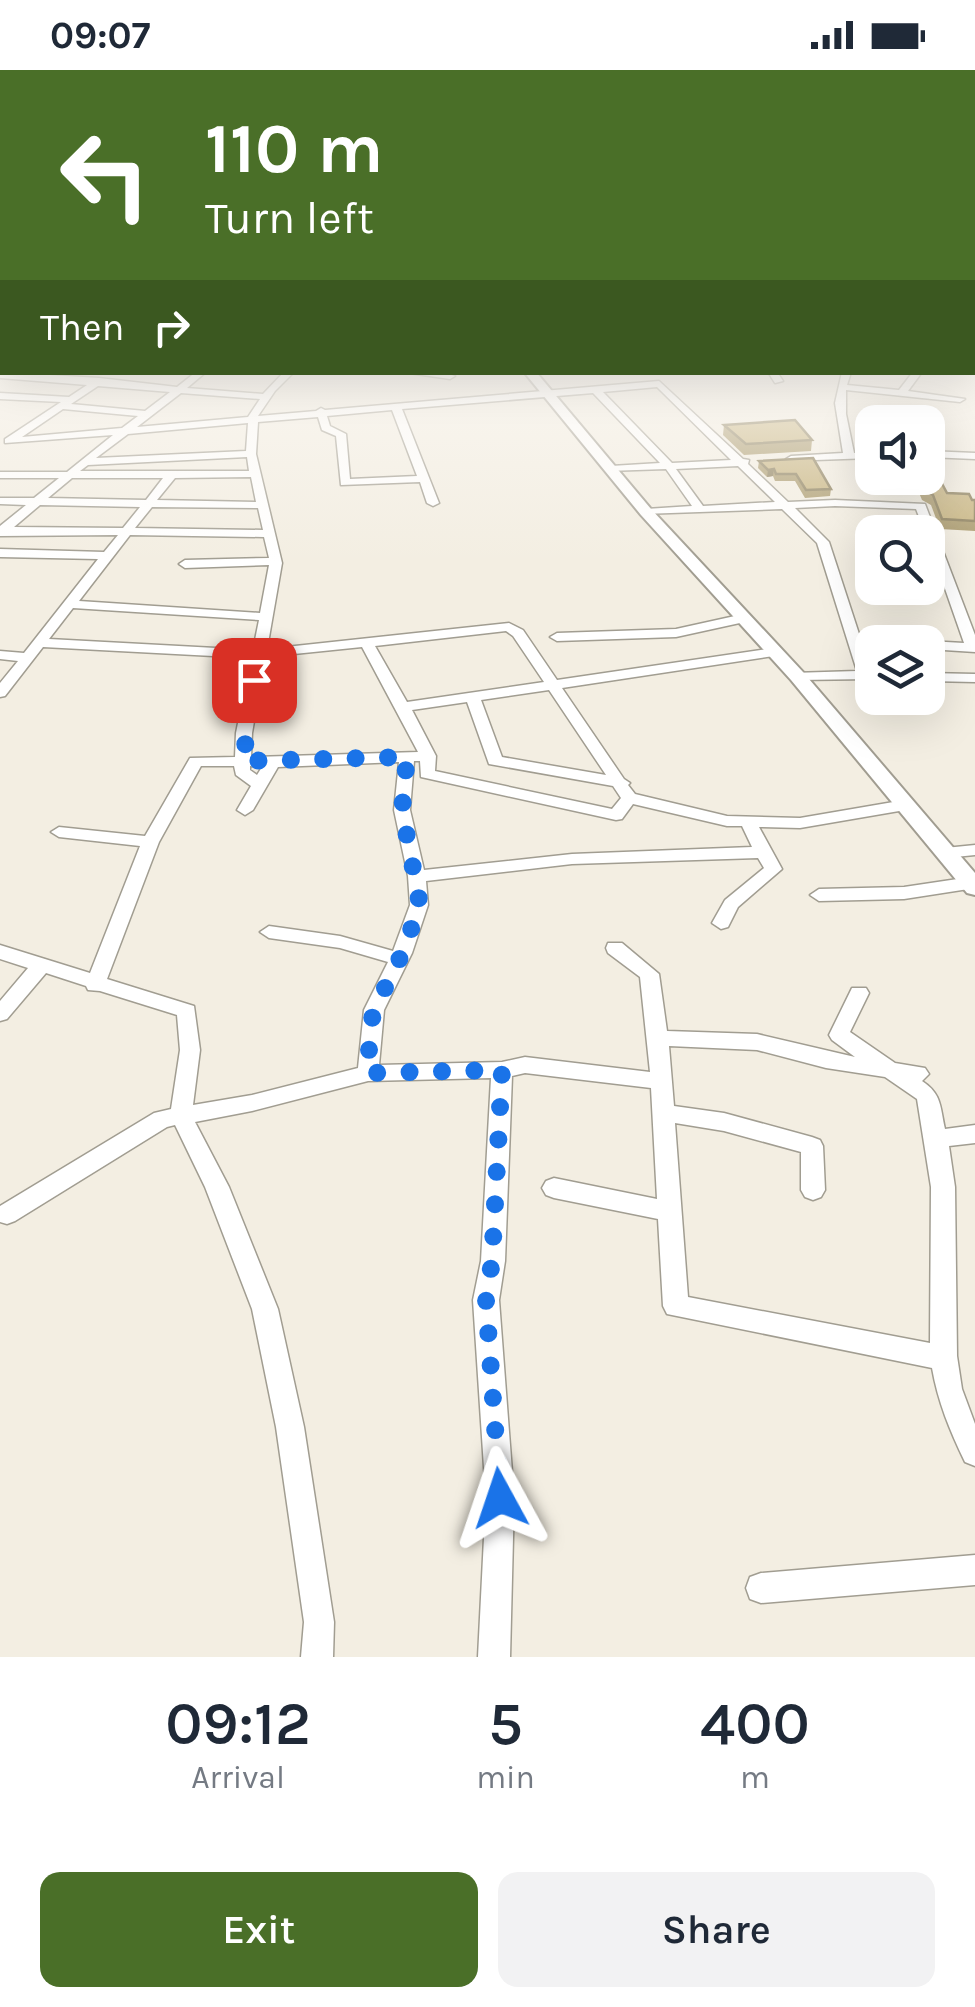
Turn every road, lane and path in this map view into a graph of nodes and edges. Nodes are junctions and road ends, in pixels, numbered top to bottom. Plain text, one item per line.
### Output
1 (49, 414) edge
2 (146, 414) joint
3 (254, 414) edge
4 (286, 414) edge
5 (322, 414) edge
6 (398, 414) edge
7 (564, 414) edge
8 (619, 414) edge
9 (689, 414) edge
10 (841, 414) edge
11 (252, 417) junction
12 (213, 420) junction
13 (125, 429) junction
14 (4, 444) edge
15 (251, 454) junction
16 (945, 455) edge
17 (849, 456) junction
18 (855, 456) edge
19 (975, 456) edge
20 (778, 460) edge
21 (758, 461) edge
22 (84, 462) junction
23 (738, 462) junction
24 (669, 466) junction
25 (610, 470) junction
26 (0, 474) edge
27 (255, 474) junction
28 (171, 475) junction
29 (66, 476) junction
30 (424, 479) junction
31 (0, 501) edge
32 (35, 502) junction
33 (433, 503) dead end
34 (149, 504) junction
35 (785, 504) junction
36 (262, 505) junction
37 (700, 509) junction
38 (646, 512) junction
39 (1, 531) edge
40 (126, 533) junction
41 (271, 534) junction
42 (0, 553) edge
43 (106, 556) junction
44 (276, 561) junction
45 (185, 564) dead end
46 (68, 604) junction
47 (266, 617) junction
48 (744, 618) junction
49 (557, 637) dead end
50 (853, 641) joint
51 (38, 643) junction
52 (367, 644) junction
53 (855, 645) edge
54 (945, 646) edge
55 (775, 652) junction
56 (259, 654) junction
57 (0, 655) edge
58 (28, 658) junction
59 (855, 675) edge
60 (798, 676) junction
61 (945, 677) edge
62 (975, 678) edge
63 (552, 685) junction
64 (0, 693) edge
65 (473, 697) junction
66 (403, 707) junction
67 (428, 756) junction
68 (407, 757) junction
69 (243, 761) junction
70 (273, 762) junction
71 (260, 785) junction
72 (626, 791) junction
73 (905, 804) junction
74 (246, 810) dead end
75 (747, 821) junction
76 (59, 832) dead end
77 (150, 842) junction
78 (975, 850) edge
79 (764, 852) junction
80 (945, 853) junction
81 (417, 876) junction
82 (973, 886) edge
83 (819, 896) dead end
84 (721, 923) dead end
85 (269, 932) dead end
86 (615, 948) dead end
87 (0, 952) edge
88 (399, 959) junction
89 (41, 966) junction
90 (95, 985) junction
91 (859, 993) dead end
92 (0, 1014) edge
93 (660, 1038) junction
94 (885, 1069) junction
95 (502, 1070) junction
96 (368, 1073) junction
97 (918, 1074) dead end
98 (662, 1081) junction
99 (665, 1113) junction
100 (181, 1116) junction
101 (975, 1134) edge
102 (936, 1139) junction
103 (554, 1188) dead end
104 (814, 1190) dead end
105 (668, 1210) junction
106 (7, 1214) dead end
107 (944, 1358) junction
108 (965, 1417) edge
109 (975, 1452) edge
110 (975, 1570) edge
111 (761, 1588) dead end
112 (317, 1657) edge
113 (494, 1657) edge

1 - 14 street
2 - 12 street
2 - 13 street
3 - 11 street
4 - 11 street
5 - 30 street
6 - 30 street
7 - 25 street
8 - 24 street
9 - 23 street
10 - 17 street
11 - 12 street
11 - 15 street
12 - 13 street
13 - 14 street
13 - 22 street
15 - 22 street
15 - 27 street
16 - 19 street
17 - 18 street
17 - 20 street
21 - 23 street
22 - 29 street
23 - 24 street
23 - 35 street
24 - 25 street
24 - 37 street
25 - 38 street
26 - 29 street
27 - 28 street
27 - 36 street
28 - 29 street
28 - 34 street
29 - 32 street
30 - 33 street
31 - 32 street
32 - 34 street
32 - 39 street
34 - 36 street
34 - 40 street
35 - 37 street
35 - 50 street
35 - 54 street
36 - 41 street
37 - 38 street
38 - 48 street
39 - 40 street
40 - 41 street
40 - 43 street
41 - 44 street
42 - 43 street
43 - 46 street
44 - 45 street
44 - 47 street
46 - 47 street
46 - 51 street
47 - 56 street
48 - 49 street
48 - 55 street
50 - 53 street
51 - 56 street
51 - 58 street
52 - 56 street
52 - 63 street
52 - 66 street
55 - 60 street
55 - 63 street
56 - 69 street
57 - 58 street
58 - 64 street
59 - 60 street
60 - 73 street
61 - 62 street
63 - 65 street
63 - 72 street
65 - 66 street
65 - 72 street
66 - 67 street
67 - 68 street
67 - 72 street
68 - 70 street
68 - 81 street
69 - 70 street
69 - 71 street
69 - 77 street
70 - 71 street
71 - 74 street
72 - 75 street
73 - 75 street
73 - 80 street
75 - 79 street
76 - 77 street
77 - 90 street
78 - 80 street
79 - 81 street
79 - 84 street
80 - 82 street
81 - 88 street
82 - 83 street
85 - 88 street
86 - 93 street
87 - 89 street
88 - 96 street
89 - 90 street
89 - 92 street
90 - 100 street
91 - 94 street
93 - 94 street
93 - 98 street
94 - 97 street
94 - 102 street
95 - 96 street
95 - 98 street
95 - 113 street
96 - 100 street
98 - 99 street
99 - 104 street
99 - 105 street
100 - 106 street
100 - 112 street
101 - 102 street
102 - 107 street
103 - 105 street
105 - 107 street
107 - 108 street
108 - 109 street
110 - 111 street

